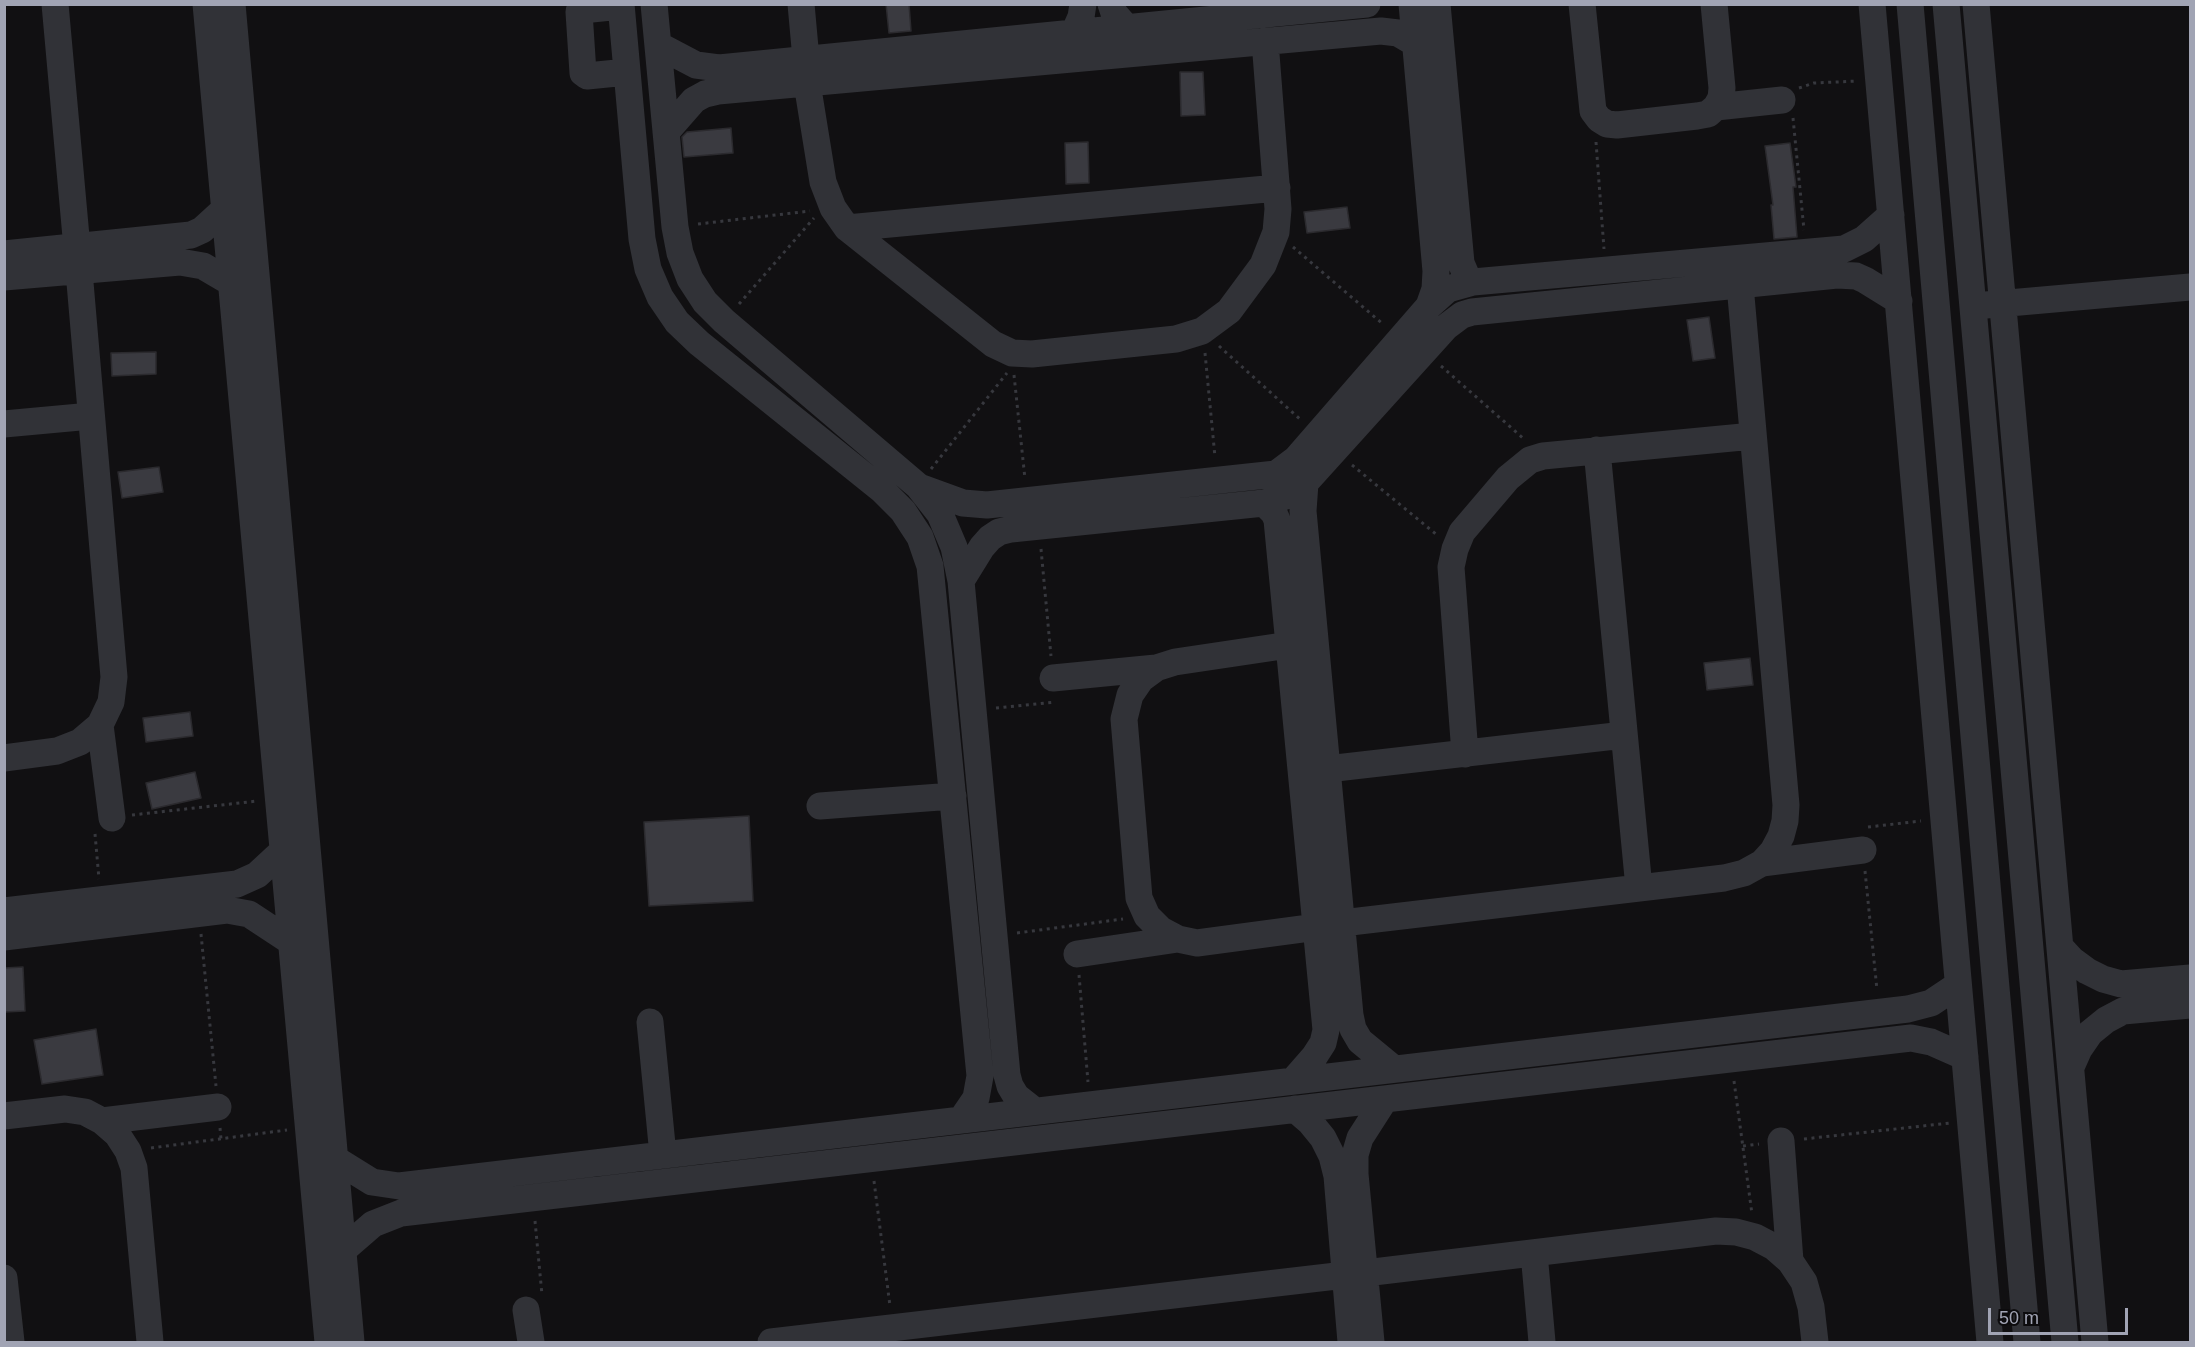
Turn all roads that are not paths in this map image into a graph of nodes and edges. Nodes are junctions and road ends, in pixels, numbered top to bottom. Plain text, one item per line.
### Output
1 (55, 4) edge
2 (206, 4) edge
3 (232, 4) edge
4 (654, 4) edge
5 (801, 4) edge
6 (1083, 4) edge
7 (1111, 4) edge
8 (1367, 4) edge
9 (1412, 4) edge
10 (1437, 4) edge
11 (1582, 4) edge
12 (1714, 4) edge
13 (1872, 4) edge
14 (1910, 4) edge
15 (1946, 4) edge
16 (1976, 4) edge
17 (621, 5) edge
18 (1127, 28) junction
19 (1074, 33) junction
20 (1265, 41) junction
21 (1415, 43) junction
22 (658, 45) junction
23 (806, 71) junction
24 (627, 72) junction
25 (1782, 100) road end
26 (1716, 108) junction
27 (666, 132) junction
28 (1276, 188) junction
29 (225, 209) junction
30 (1892, 215) junction
31 (847, 228) junction
32 (179, 250) junction
33 (4, 255) edge
34 (78, 259) junction
35 (4, 277) edge
36 (1473, 282) junction
37 (232, 283) junction
38 (1740, 285) junction
39 (2190, 287) edge
40 (1899, 301) junction
41 (2002, 303) junction
42 (1428, 306) junction
43 (1972, 306) junction
44 (1937, 310) junction
45 (814, 397) junction
46 (91, 416) junction
47 (795, 420) junction
48 (4, 424) edge
49 (1754, 436) junction
50 (1325, 443) junction
51 (1597, 450) junction
52 (1305, 483) junction
53 (918, 486) junction
54 (1264, 503) junction
55 (268, 549) junction
56 (961, 581) junction
57 (1289, 645) junction
58 (1156, 668) junction
59 (1058, 694) road end
60 (100, 725) junction
61 (1624, 735) junction
62 (1465, 753) junction
63 (4, 758) edge
64 (1327, 769) junction
65 (953, 795) junction
66 (819, 806) dead end
67 (112, 818) road end
68 (285, 850) junction
69 (1863, 850) road end
70 (1762, 862) junction
71 (1639, 888) junction
72 (207, 905) junction
73 (4, 911) edge
74 (1329, 925) junction
75 (4, 937) edge
76 (1178, 939) junction
77 (292, 943) junction
78 (2060, 947) junction
79 (1077, 954) road end
80 (1958, 985) junction
81 (2183, 992) edge
82 (1908, 1009) junction
83 (1338, 1015) junction
84 (650, 1022) dead end
85 (1911, 1038) junction
86 (1965, 1058) junction
87 (2071, 1067) junction
88 (1394, 1069) junction
89 (1293, 1081) junction
90 (1385, 1099) junction
91 (1135, 1100) junction
92 (218, 1107) road end
93 (1295, 1109) junction
94 (1035, 1111) junction
95 (4, 1116) edge
96 (961, 1120) junction
97 (102, 1121) junction
98 (1139, 1127) junction
99 (1781, 1142) road end
100 (663, 1155) junction
101 (335, 1159) junction
102 (1346, 1175) junction
103 (399, 1186) junction
104 (401, 1213) junction
105 (343, 1250) junction
106 (1534, 1253) junction
107 (1790, 1261) junction
108 (1355, 1274) junction
109 (4, 1278) edge
110 (526, 1310) road end
111 (835, 1339) edge
112 (11, 1342) edge
113 (150, 1342) edge
114 (328, 1342) edge
115 (351, 1342) edge
116 (531, 1342) edge
117 (771, 1342) edge
118 (1351, 1342) edge
119 (1371, 1342) edge
120 (1542, 1342) edge
121 (1815, 1342) edge
122 (1990, 1342) edge
123 (2027, 1342) edge
124 (2065, 1342) edge
125 (2095, 1342) edge

1 - 34 street
2 - 29 street
3 - 55 street
4 - 22 street
5 - 23 street
6 - 19 street
7 - 18 street
8 - 18 street
9 - 21 street
10 - 36 street
11 - 26 street
12 - 26 street
13 - 30 street
14 - 44 street
15 - 43 street
16 - 41 street
17 - 24 street
17 - 24 street
18 - 19 street
19 - 23 street
20 - 21 street
20 - 23 street
20 - 28 street
21 - 42 street
22 - 23 street
22 - 27 street
23 - 27 street
23 - 31 street
24 - 47 street
25 - 26 street
27 - 45 street
28 - 31 street
28 - 31 street
29 - 32 street
29 - 37 street
30 - 36 street
30 - 40 street
32 - 34 street
32 - 37 street
33 - 34 street
34 - 35 street
34 - 46 street
36 - 42 street
37 - 55 street
38 - 40 street
38 - 49 street
38 - 50 street
39 - 41 street
40 - 80 street
41 - 43 street
41 - 78 street
42 - 50 street
43 - 44 street
43 - 124 street
44 - 123 street
45 - 47 street
45 - 53 street
46 - 48 street
46 - 60 street
47 - 65 street
49 - 51 street
49 - 70 street
50 - 52 street
50 - 53 street
51 - 61 street
51 - 62 street
52 - 54 street
52 - 64 street
53 - 56 street
54 - 56 street
54 - 57 street
55 - 68 street
55 - 101 street
56 - 94 street
57 - 58 street
57 - 74 street
58 - 59 street
58 - 76 street
60 - 63 street
60 - 67 street
61 - 62 street
61 - 71 street
62 - 64 street
64 - 74 street
65 - 66 street
65 - 96 street
68 - 72 street
68 - 77 street
69 - 70 street
70 - 71 street
71 - 74 street
72 - 73 street
72 - 75 street
72 - 77 street
74 - 76 street
74 - 83 street
76 - 79 street
77 - 114 street
78 - 81 street
78 - 87 street
80 - 82 street
80 - 86 street
81 - 87 street
82 - 85 street
82 - 88 street
83 - 88 street
83 - 89 street
84 - 100 street
85 - 86 street
85 - 90 street
86 - 122 street
87 - 125 street
88 - 89 street
89 - 91 street
90 - 93 street
90 - 102 street
91 - 94 street
91 - 98 street
92 - 97 street
93 - 98 street
93 - 102 street
94 - 96 street
95 - 97 street
96 - 100 street
97 - 113 street
98 - 104 street
99 - 107 street
100 - 103 street
101 - 103 street
101 - 105 street
102 - 108 street
103 - 104 street
104 - 105 street
105 - 115 street
106 - 107 street
106 - 108 street
106 - 120 street
107 - 121 street
108 - 111 street
108 - 118 street
108 - 119 street
109 - 112 street
110 - 116 street
111 - 117 street

